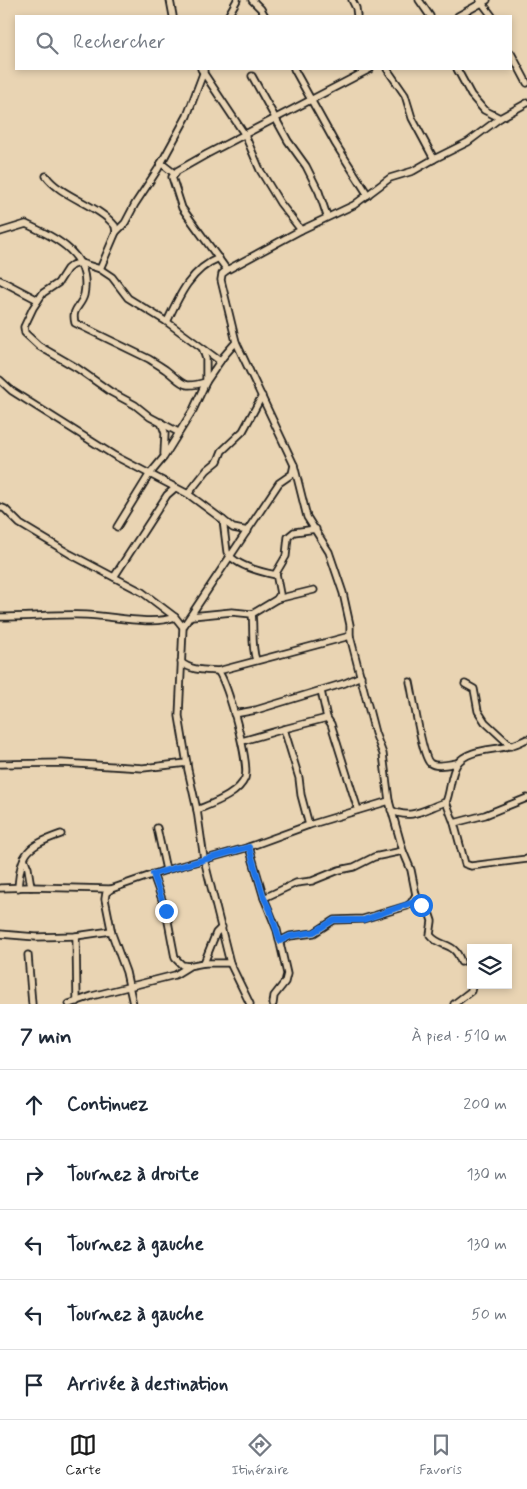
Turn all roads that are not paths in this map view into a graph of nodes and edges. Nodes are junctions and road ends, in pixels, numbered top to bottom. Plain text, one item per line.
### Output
1 (170, 0) edge
2 (237, 0) edge
3 (252, 0) edge
4 (352, 0) edge
5 (419, 0) edge
6 (483, 1) edge
7 (173, 15) edge
8 (229, 15) edge
9 (264, 15) edge
10 (357, 15) edge
11 (429, 15) edge
12 (460, 15) edge
13 (491, 15) edge
14 (512, 55) edge
15 (203, 70) edge
16 (295, 70) edge
17 (368, 70) edge
18 (388, 70) edge
19 (458, 70) edge
20 (252, 76) dead end
21 (527, 83) edge
22 (311, 100) junction
23 (527, 103) edge
24 (276, 118) junction
25 (500, 118) junction
26 (245, 135) junction
27 (434, 159) junction
28 (161, 163) junction
29 (175, 174) junction
30 (46, 176) dead end
31 (368, 195) junction
32 (327, 216) junction
33 (301, 230) junction
34 (0, 232) edge
35 (116, 232) junction
36 (219, 258) junction
37 (81, 263) junction
38 (100, 268) junction
39 (227, 270) junction
40 (0, 280) edge
41 (38, 300) junction
42 (167, 322) junction
43 (236, 342) junction
44 (203, 350) junction
45 (220, 361) junction
46 (0, 380) edge
47 (206, 382) junction
48 (262, 396) junction
49 (161, 422) junction
50 (178, 432) junction
51 (164, 457) junction
52 (294, 465) junction
53 (149, 475) junction
54 (175, 488) junction
55 (188, 494) junction
56 (0, 507) edge
57 (223, 520) junction
58 (117, 527) dead end
59 (316, 529) junction
60 (248, 531) junction
61 (230, 556) junction
62 (276, 576) junction
63 (114, 577) junction
64 (314, 590) dead end
65 (277, 599) junction
66 (252, 614) junction
67 (0, 616) edge
68 (192, 616) junction
69 (175, 617) junction
70 (184, 627) junction
71 (350, 636) junction
72 (256, 660) junction
73 (180, 662) junction
74 (218, 671) junction
75 (361, 676) junction
76 (410, 682) dead end
77 (465, 684) dead end
78 (321, 691) junction
79 (234, 714) junction
80 (327, 718) junction
81 (284, 729) junction
82 (527, 740) edge
83 (242, 741) junction
84 (511, 746) junction
85 (187, 763) junction
86 (457, 763) junction
87 (0, 764) edge
88 (527, 798) edge
89 (389, 801) junction
90 (446, 802) junction
91 (197, 810) junction
92 (358, 810) junction
93 (391, 810) junction
94 (454, 823) junction
95 (309, 825) junction
96 (157, 828) dead end
97 (61, 834) dead end
98 (249, 847) junction
99 (403, 851) junction
100 (24, 858) junction
101 (204, 859) junction
102 (527, 859) edge
103 (166, 870) junction
104 (153, 874) junction
105 (30, 887) junction
106 (0, 888) edge
107 (18, 888) junction
108 (111, 889) junction
109 (416, 895) junction
110 (264, 898) junction
111 (411, 903) junction
112 (421, 905) junction
113 (222, 927) junction
114 (111, 931) junction
115 (0, 934) edge
116 (76, 936) junction
117 (280, 941) junction
118 (28, 955) dead end
119 (461, 962) dead end
120 (204, 963) junction
121 (230, 964) junction
122 (188, 966) junction
123 (130, 987) junction
124 (472, 989) edge
125 (77, 1002) junction
126 (32, 1004) edge
127 (69, 1004) edge
128 (133, 1004) edge
129 (250, 1004) edge
130 (273, 1004) edge
131 (454, 1004) edge

1 - 7 street
2 - 8 street
3 - 9 street
4 - 10 street
5 - 11 street
6 - 12 street
6 - 13 street
14 - 21 street
15 - 26 street
15 - 28 street
16 - 22 street
17 - 22 street
18 - 27 street
19 - 25 street
20 - 24 street
22 - 24 street
22 - 31 street
23 - 25 street
24 - 26 street
24 - 32 street
25 - 27 street
26 - 29 street
26 - 33 street
27 - 31 street
28 - 29 street
28 - 35 street
29 - 36 street
30 - 35 street
31 - 32 street
32 - 33 street
33 - 39 street
34 - 37 street
35 - 38 street
36 - 39 street
36 - 42 street
37 - 38 street
37 - 41 street
37 - 47 street
38 - 42 street
39 - 43 street
40 - 41 street
41 - 49 street
42 - 44 street
43 - 45 street
43 - 48 street
44 - 45 street
44 - 47 street
45 - 47 street
46 - 53 street
47 - 50 street
48 - 52 street
48 - 55 street
49 - 50 street
49 - 51 street
50 - 51 street
51 - 53 street
52 - 59 street
52 - 60 street
53 - 54 street
53 - 58 street
54 - 55 street
54 - 63 street
55 - 57 street
56 - 63 street
57 - 60 street
57 - 61 street
59 - 62 street
59 - 71 street
60 - 61 street
61 - 62 street
61 - 68 street
62 - 65 street
63 - 69 street
64 - 65 street
65 - 66 street
66 - 68 street
66 - 72 street
67 - 69 street
68 - 70 street
69 - 70 street
70 - 73 street
71 - 72 street
71 - 75 street
72 - 74 street
73 - 74 street
73 - 85 street
74 - 79 street
75 - 78 street
75 - 89 street
76 - 86 street
77 - 84 street
78 - 79 street
78 - 80 street
79 - 83 street
80 - 81 street
80 - 92 street
81 - 83 street
81 - 95 street
82 - 84 street
83 - 91 street
84 - 86 street
85 - 87 street
85 - 91 street
86 - 90 street
88 - 94 street
89 - 92 street
89 - 93 street
90 - 93 street
90 - 94 street
91 - 101 street
92 - 95 street
93 - 99 street
94 - 102 street
95 - 98 street
96 - 103 street
97 - 100 street
98 - 101 street
98 - 110 street
99 - 109 street
99 - 110 street
100 - 105 street
100 - 107 street
101 - 103 street
101 - 113 street
103 - 104 street
104 - 108 street
104 - 122 street
105 - 107 street
105 - 108 street
106 - 107 street
108 - 114 street
109 - 111 street
109 - 112 street
110 - 117 street
111 - 112 street
111 - 117 street
112 - 119 street
113 - 120 street
113 - 121 street
114 - 116 street
114 - 123 street
115 - 116 street
116 - 125 street
117 - 130 street
118 - 126 street
120 - 121 street
120 - 122 street
121 - 129 street
122 - 123 street
123 - 125 street
123 - 128 street
124 - 131 street
125 - 127 street

